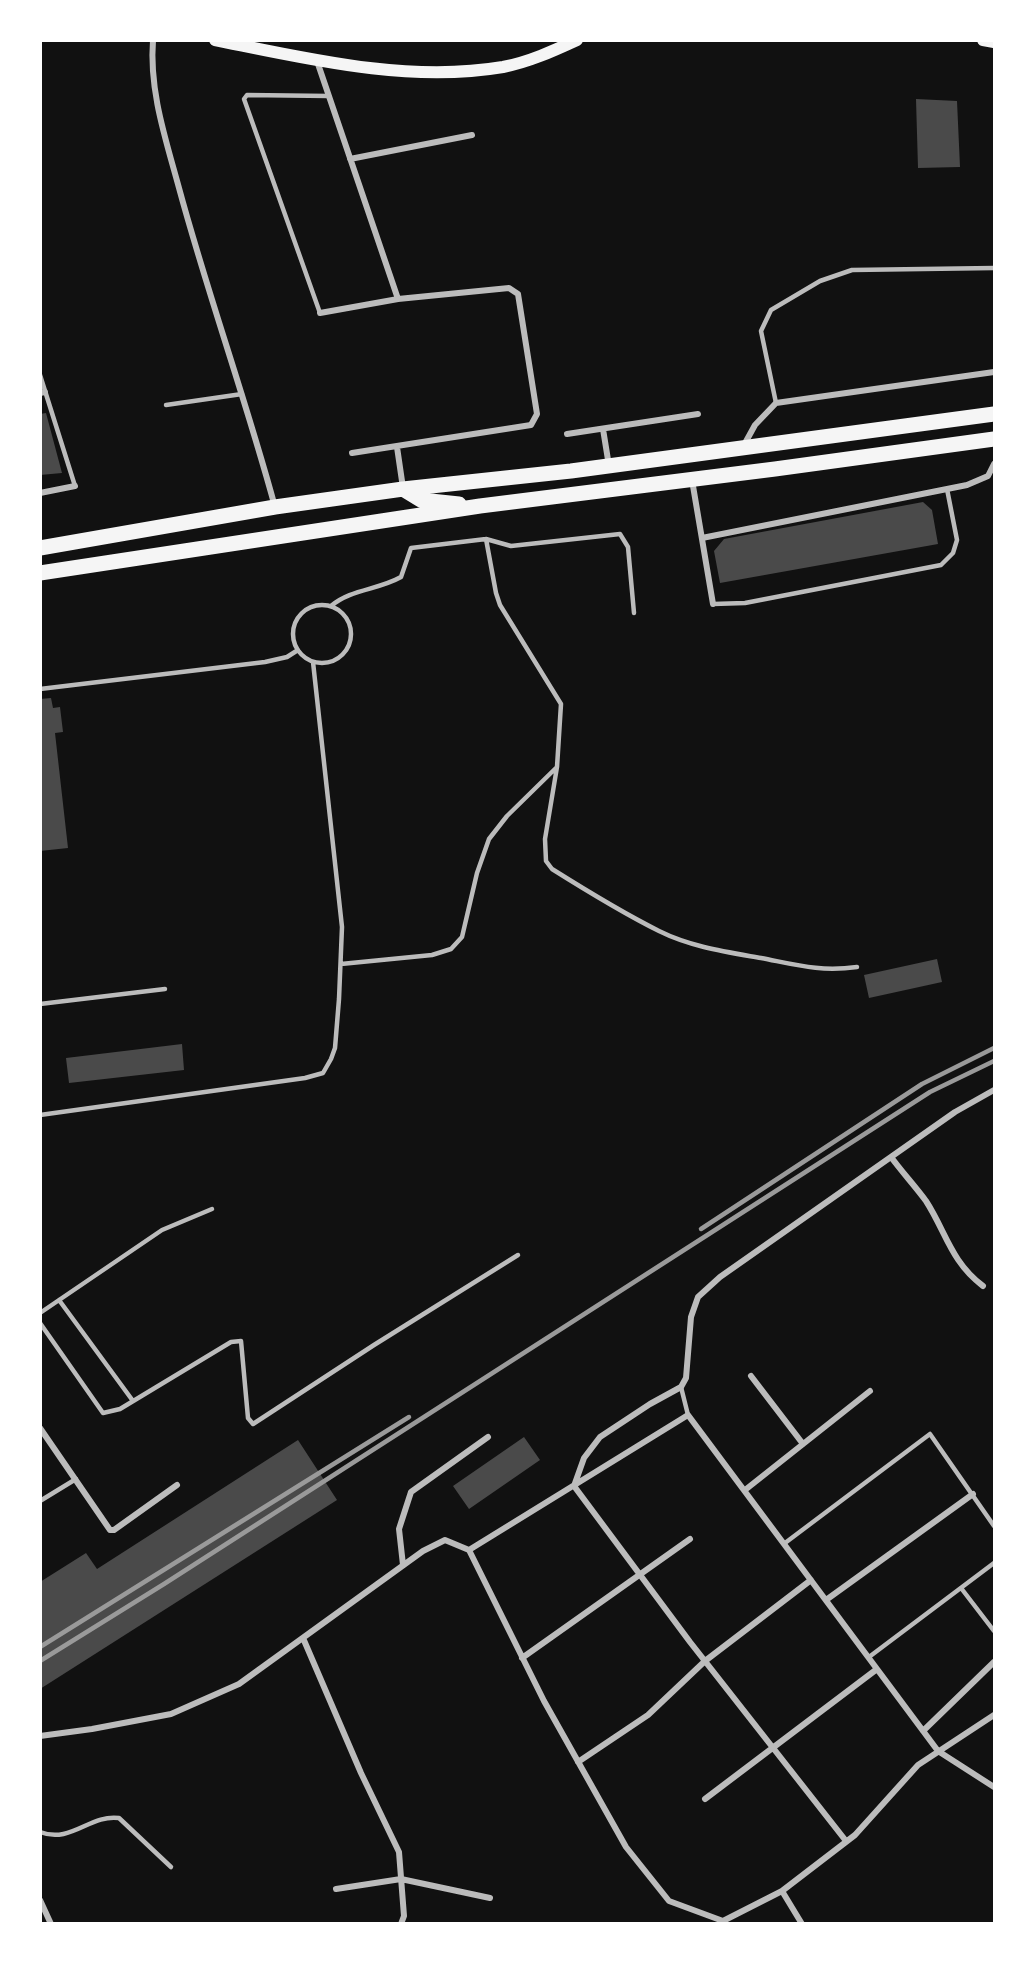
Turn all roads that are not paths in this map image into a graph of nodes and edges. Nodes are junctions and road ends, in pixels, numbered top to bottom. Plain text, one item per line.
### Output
1 (153, 40) edge
2 (215, 40) edge
3 (577, 40) edge
4 (983, 40) edge
5 (994, 42) edge
6 (317, 60) junction
7 (329, 96) junction
8 (472, 135) dead end
9 (350, 159) junction
10 (994, 268) edge
11 (398, 299) junction
12 (320, 313) joint
13 (994, 372) edge
14 (40, 375) edge
15 (43, 392) edge
16 (242, 394) junction
17 (776, 403) junction
18 (166, 405) dead end
19 (698, 414) dead end
20 (994, 414) edge
21 (603, 429) junction
22 (567, 434) dead end
23 (994, 439) edge
24 (398, 447) junction
25 (742, 448) junction
26 (352, 453) dead end
27 (994, 464) edge
28 (609, 466) junction
29 (692, 480) junction
30 (75, 486) joint
31 (404, 489) junction
32 (947, 489) junction
33 (40, 493) edge
34 (480, 506) junction
35 (275, 507) junction
36 (486, 538) junction
37 (702, 538) junction
38 (40, 548) edge
39 (40, 573) edge
40 (713, 604) joint
41 (331, 606) junction
42 (634, 613) dead end
43 (298, 650) junction
44 (313, 662) junction
45 (40, 688) edge
46 (557, 767) junction
47 (340, 964) junction
48 (857, 967) dead end
49 (165, 989) dead end
50 (40, 1004) edge
51 (994, 1090) edge
52 (40, 1114) edge
53 (891, 1157) junction
54 (212, 1209) dead end
55 (518, 1255) dead end
56 (983, 1286) dead end
57 (59, 1300) junction
58 (40, 1313) edge
59 (40, 1323) edge
60 (751, 1376) dead end
61 (681, 1387) junction
62 (870, 1391) dead end
63 (133, 1401) junction
64 (688, 1415) junction
65 (40, 1428) edge
66 (488, 1437) dead end
67 (803, 1444) junction
68 (75, 1479) junction
69 (177, 1485) dead end
70 (574, 1486) junction
71 (745, 1490) junction
72 (973, 1494) junction
73 (40, 1501) edge
74 (994, 1526) edge
75 (690, 1539) dead end
76 (785, 1543) junction
77 (469, 1550) junction
78 (994, 1563) edge
79 (403, 1565) junction
80 (640, 1574) junction
81 (811, 1580) junction
82 (961, 1588) junction
83 (826, 1600) junction
84 (994, 1631) edge
85 (303, 1638) junction
86 (869, 1657) junction
87 (522, 1658) junction
88 (705, 1661) junction
89 (994, 1662) edge
90 (877, 1669) junction
91 (994, 1715) edge
92 (923, 1731) junction
93 (40, 1736) edge
94 (772, 1748) junction
95 (938, 1751) junction
96 (578, 1762) junction
97 (994, 1787) edge
98 (705, 1799) dead end
99 (40, 1832) edge
100 (846, 1841) junction
101 (171, 1867) dead end
102 (401, 1879) junction
103 (336, 1889) dead end
104 (782, 1891) junction
105 (490, 1898) dead end
106 (40, 1900) edge
107 (51, 1923) edge
108 (401, 1923) edge
109 (802, 1923) edge

1 - 16 street
2 - 6 main road
3 - 6 main road
4 - 5 main road
6 - 7 street
7 - 9 street
7 - 12 lane
8 - 9 street
9 - 11 street
10 - 17 lane
11 - 12 street
11 - 24 street
13 - 17 street
14 - 15 lane
15 - 30 lane
16 - 18 lane
16 - 35 street
17 - 25 street
19 - 21 street
20 - 25 highway
21 - 22 street
21 - 28 street
23 - 29 highway
24 - 26 street
24 - 31 street
25 - 28 highway
27 - 32 street
28 - 31 highway
29 - 34 highway
29 - 37 street
30 - 33 street
31 - 34 highway
31 - 35 highway
32 - 37 street
32 - 40 lane
34 - 39 highway
35 - 38 highway
36 - 41 lane
36 - 42 lane
36 - 46 lane
37 - 40 street
41 - 43 lane
41 - 44 lane
43 - 44 lane
43 - 45 lane
44 - 47 lane
46 - 47 lane
46 - 48 lane
47 - 52 lane
49 - 50 lane
51 - 53 street
53 - 56 street
53 - 61 street
54 - 57 lane
55 - 63 lane
57 - 58 lane
57 - 63 lane
59 - 63 lane
60 - 67 street
61 - 64 lane
61 - 70 street
62 - 67 street
64 - 70 street
64 - 71 street
65 - 68 street
66 - 79 street
67 - 71 street
68 - 69 street
68 - 73 lane
70 - 77 street
70 - 80 street
71 - 76 street
72 - 74 lane
72 - 76 lane
72 - 83 street
75 - 80 street
76 - 81 street
77 - 79 street
77 - 87 street
78 - 82 lane
79 - 85 street
80 - 87 street
80 - 88 street
81 - 83 street
81 - 88 street
82 - 84 lane
82 - 86 lane
83 - 86 street
85 - 93 street
85 - 102 street
86 - 90 street
87 - 96 street
88 - 94 street
88 - 96 street
89 - 92 street
90 - 92 street
90 - 94 street
91 - 95 street
92 - 95 street
94 - 98 street
94 - 100 street
95 - 97 street
95 - 100 street
96 - 104 street
99 - 101 lane
100 - 104 street
102 - 103 street
102 - 105 street
102 - 108 street
104 - 109 street
106 - 107 street

